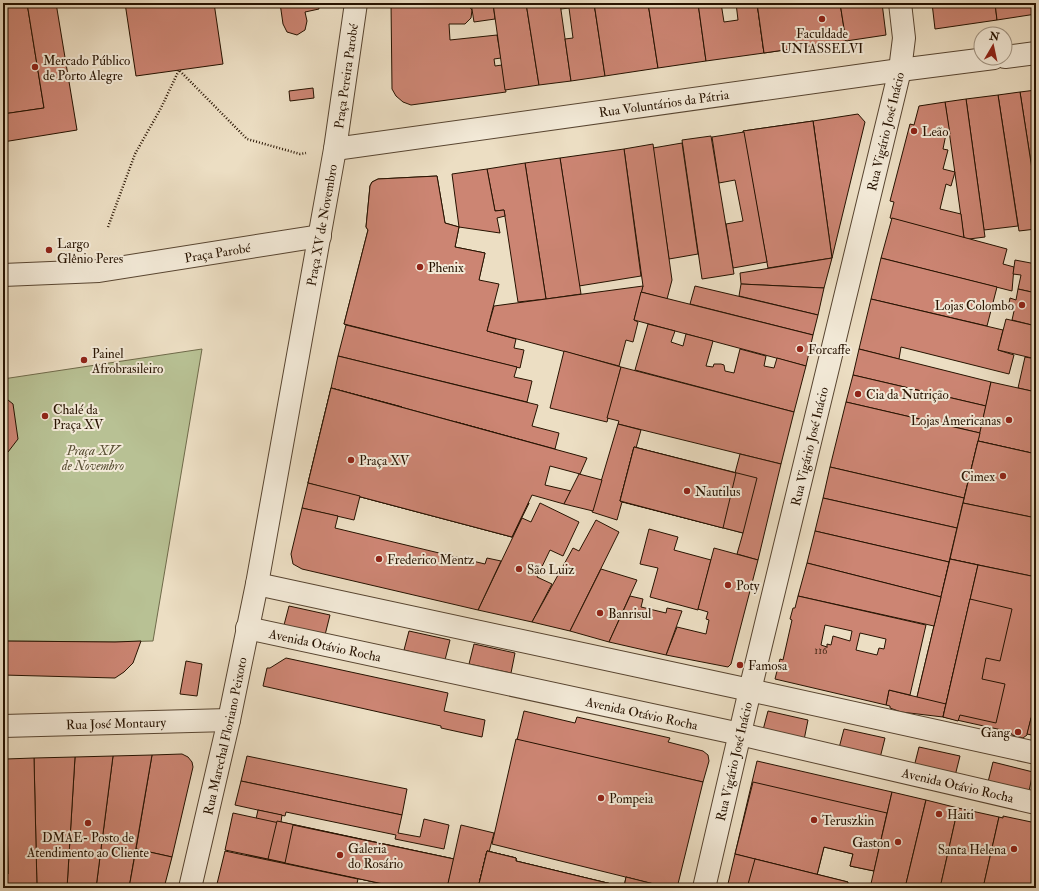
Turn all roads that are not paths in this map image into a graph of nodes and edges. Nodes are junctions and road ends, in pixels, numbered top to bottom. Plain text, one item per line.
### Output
1 (356, 3) edge
2 (900, 3) edge
3 (1036, 53) edge
4 (1013, 56) edge
5 (973, 61) edge
6 (900, 70) junction
7 (335, 149) junction
8 (320, 236) junction
9 (3, 275) edge
10 (256, 584) junction
11 (247, 628) junction
12 (750, 690) junction
13 (229, 720) junction
14 (3, 726) edge
15 (740, 734) junction
16 (1036, 753) edge
17 (1036, 803) edge
18 (190, 888) edge
19 (704, 888) edge

1 - 7 street, Praça Pereira Parobé
2 - 6 street, Rua Vigário José Inácio
3 - 4 street
5 - 6 street, Rua Voluntários da Pátria
6 - 7 street, Rua Voluntários da Pátria
6 - 12 street, Rua Vigário José Inácio
7 - 8 street, Praça XV de Novembro
8 - 9 street, Praça Parobé
8 - 10 street, Praça XV de Novembro
10 - 11 street, Rua Marechal Floriano Peixoto
10 - 12 street
11 - 13 street, Rua Marechal Floriano Peixoto
11 - 15 street, Avenida Otávio Rocha
12 - 15 street, Rua Vigário José Inácio
12 - 16 street
13 - 14 street, Rua José Montaury
13 - 18 street, Rua Marechal Floriano Peixoto
15 - 17 street, Avenida Otávio Rocha
15 - 19 street, Rua Vigário José Inácio

